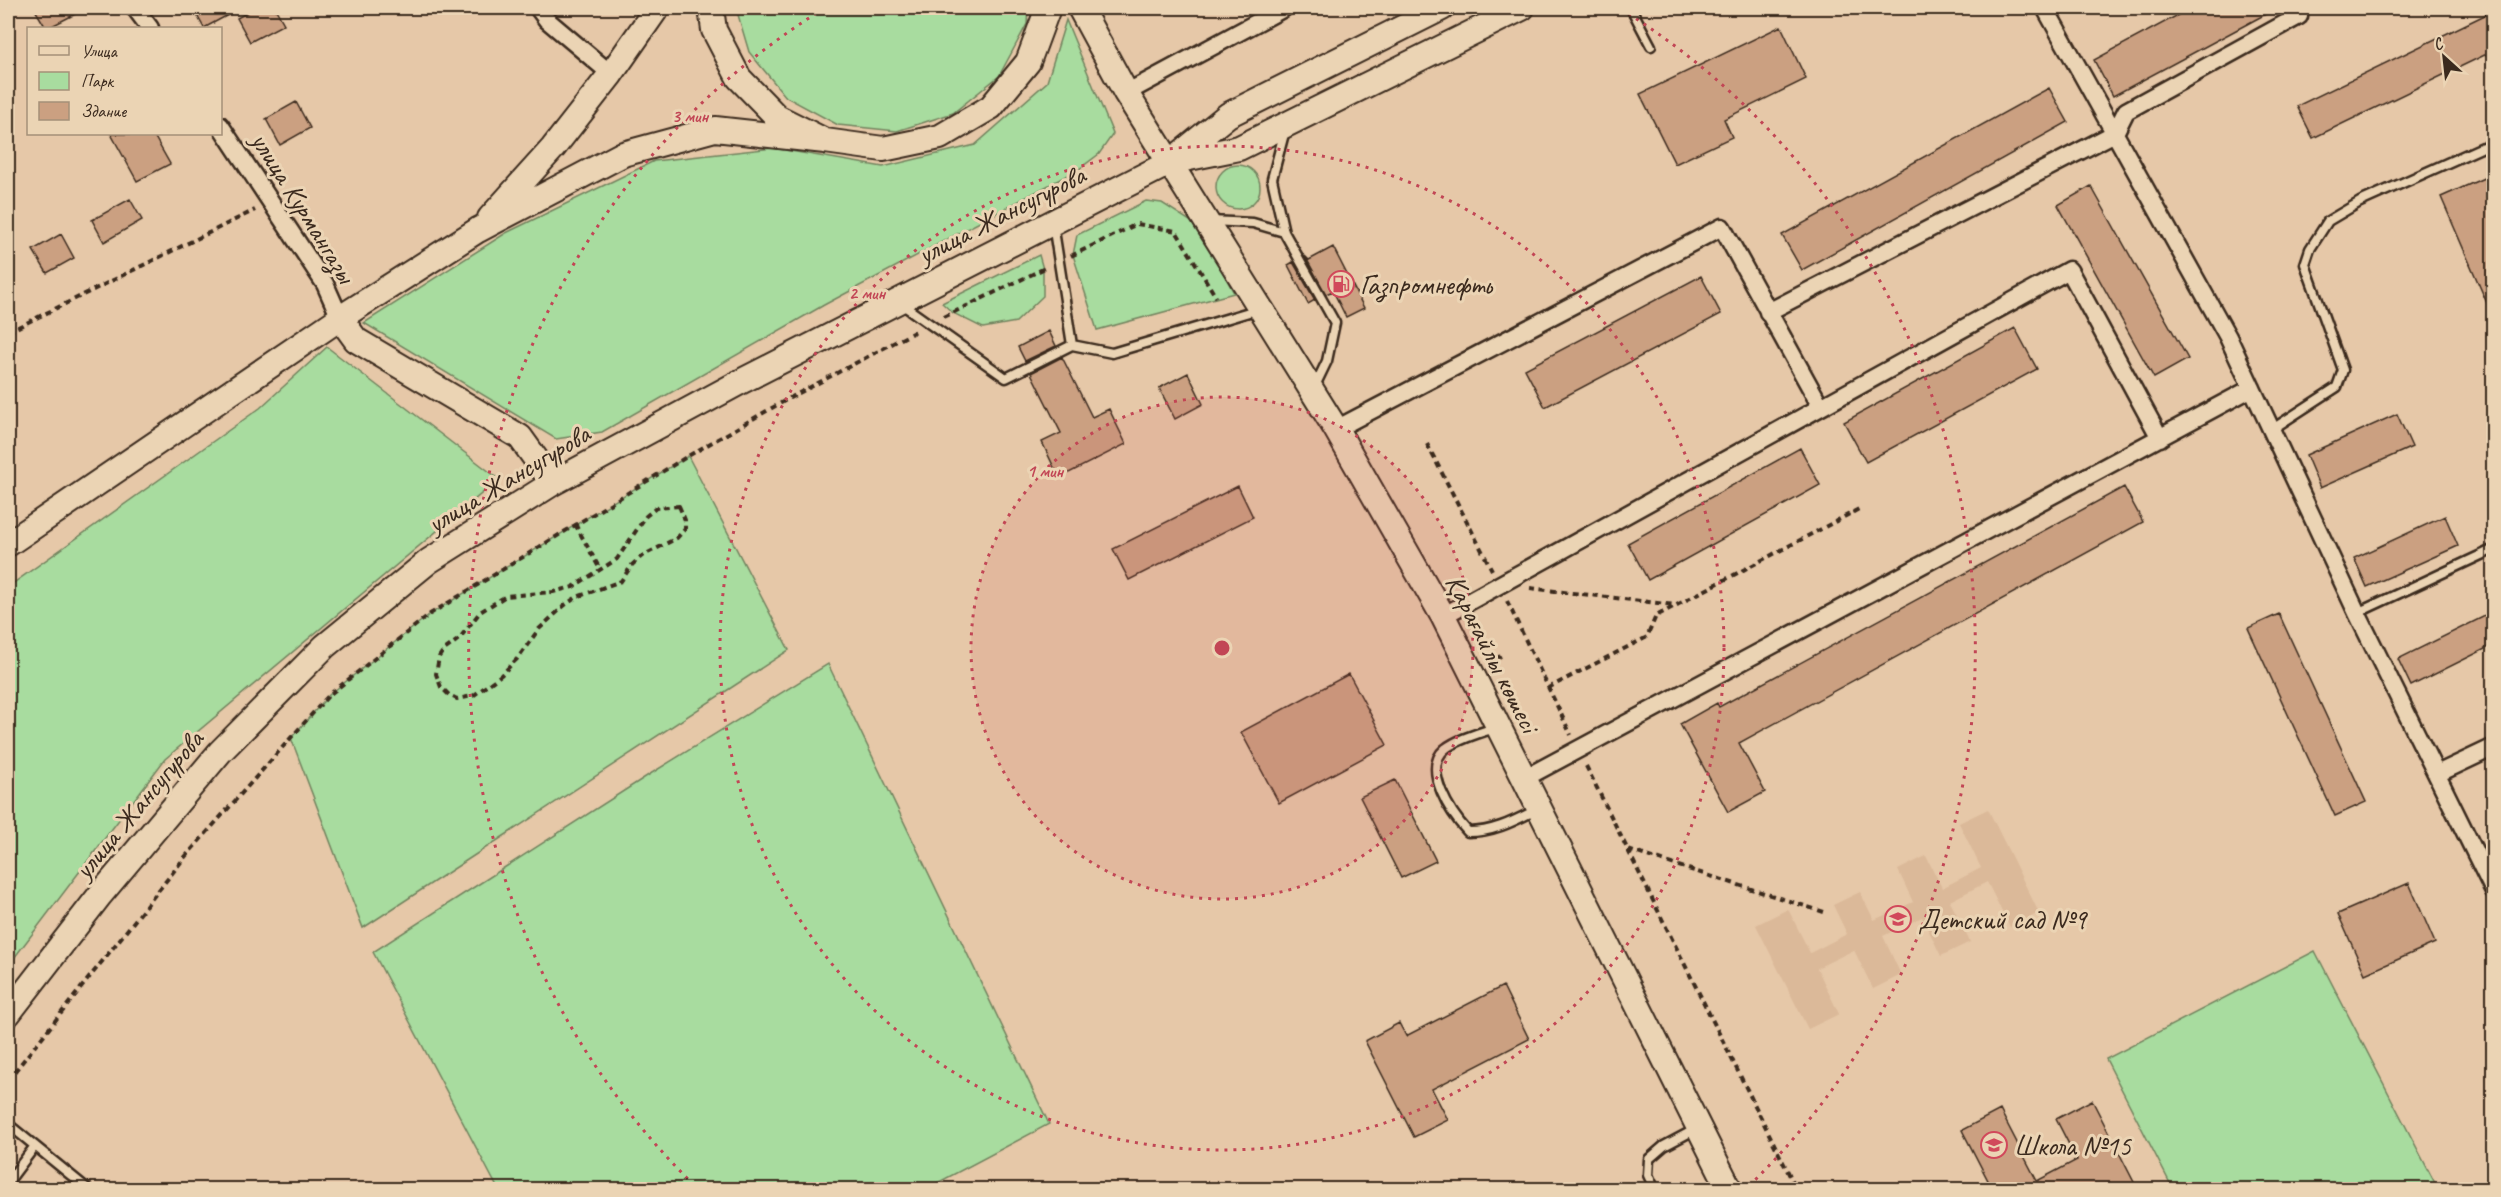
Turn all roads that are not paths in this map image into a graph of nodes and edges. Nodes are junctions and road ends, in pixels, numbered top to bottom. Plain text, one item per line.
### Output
1 (135, 8) edge
2 (538, 8) edge
3 (657, 8) edge
4 (711, 8) edge
5 (1048, 8) edge
6 (1080, 8) edge
7 (1284, 8) edge
8 (1442, 8) edge
9 (1522, 8) edge
10 (1632, 8) edge
11 (2045, 8) edge
12 (2299, 16) dead end
13 (149, 27) edge
14 (1651, 46) dead end
15 (611, 74) junction
16 (1126, 93) junction
17 (1287, 124) junction
18 (222, 128) edge
19 (2115, 133) junction
20 (825, 141) junction
21 (2493, 147) edge
22 (1169, 163) junction
23 (1206, 221) junction
24 (1053, 222) junction
25 (478, 231) junction
26 (1284, 232) junction
27 (897, 301) junction
28 (1261, 309) junction
29 (1768, 312) junction
30 (340, 318) junction
31 (1072, 345) junction
32 (2252, 388) junction
33 (1312, 391) junction
34 (1821, 408) junction
35 (1336, 429) junction
36 (2271, 430) junction
37 (2160, 438) junction
38 (554, 483) junction
39 (8, 544) edge
40 (2493, 549) edge
41 (2357, 613) junction
42 (1443, 616) junction
43 (1498, 727) junction
44 (2493, 747) edge
45 (2437, 774) junction
46 (1523, 779) junction
47 (1539, 808) junction
48 (2493, 891) edge
49 (8, 1014) edge
50 (8, 1124) edge
51 (1699, 1127) junction
52 (35, 1146) junction
53 (8, 1182) edge
54 (89, 1190) edge
55 (1655, 1190) edge
56 (1730, 1190) edge

1 - 13 street
2 - 15 street
3 - 15 main road
4 - 20 main road
5 - 20 main road
6 - 16 main road, Қарағайлы көшесі
7 - 16 street
8 - 22 main road, улица Жансугурова
9 - 17 main road, улица Жансугурова
10 - 14 lane
11 - 19 street
12 - 19 street
15 - 25 main road
16 - 22 main road, Қарағайлы көшесі
17 - 22 main road, улица Жансугурова
17 - 26 lane
18 - 30 street, улица Курмангазы
19 - 29 street
19 - 32 street
20 - 25 main road
21 - 36 lane
22 - 23 main road, Қарағайлы көшесі
22 - 24 main road, улица Жансугурова
23 - 26 lane
23 - 28 main road, Қарағайлы көшесі
24 - 27 main road, улица Жансугурова
24 - 31 lane
25 - 30 main road
26 - 33 lane
27 - 31 lane
27 - 38 main road, улица Жансугурова
28 - 31 lane
28 - 33 main road, Қарағайлы көшесі
29 - 34 street
29 - 35 street
30 - 38 main road
30 - 39 main road
32 - 36 street
32 - 37 street
33 - 35 main road, Қарағайлы көшесі
34 - 37 street
34 - 42 street
35 - 42 main road, Қарағайлы көшесі
36 - 41 street
37 - 46 street
38 - 49 main road, улица Жансугурова
40 - 41 lane
41 - 45 street
42 - 43 main road, Қарағайлы көшесі
43 - 46 main road, Қарағайлы көшесі
43 - 47 lane
44 - 45 street
45 - 48 street
46 - 47 main road, Қарағайлы көшесі
47 - 51 main road, Қарағайлы көшесі
50 - 52 lane
51 - 55 lane
51 - 56 main road, Қарағайлы көшесі
52 - 53 lane
52 - 54 lane

